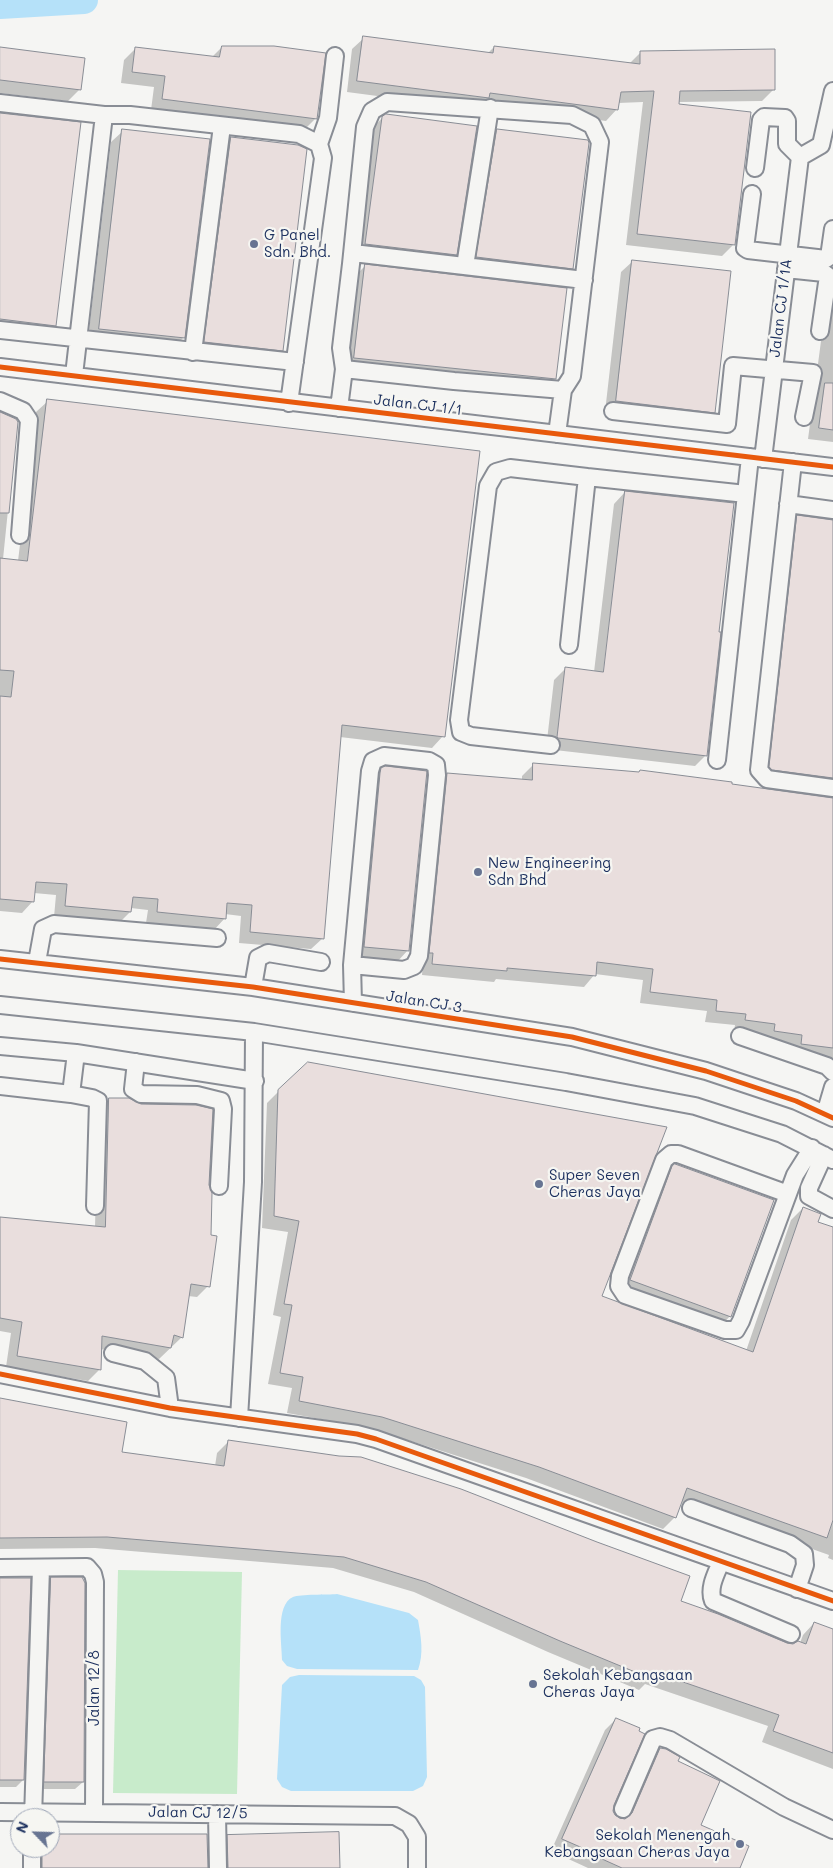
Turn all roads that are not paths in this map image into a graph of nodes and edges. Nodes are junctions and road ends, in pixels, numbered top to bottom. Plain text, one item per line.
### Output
1 (335, 56) dead end
2 (833, 92) edge
3 (0, 103) edge
4 (490, 108) junction
5 (104, 115) junction
6 (222, 126) junction
7 (319, 144) junction
8 (800, 157) junction
9 (755, 168) dead end
10 (752, 194) dead end
11 (833, 229) edge
12 (352, 253) junction
13 (787, 262) junction
14 (465, 266) junction
15 (584, 280) junction
16 (0, 330) edge
17 (820, 331) dead end
18 (78, 340) junction
19 (193, 352) junction
20 (295, 362) junction
21 (0, 367) edge
22 (344, 369) junction
23 (774, 370) junction
24 (74, 375) junction
25 (563, 390) junction
26 (0, 401) edge
27 (289, 403) junction
28 (339, 408) junction
29 (613, 411) dead end
30 (804, 417) dead end
31 (557, 434) junction
32 (756, 458) junction
33 (793, 462) junction
34 (833, 467) edge
35 (587, 477) junction
36 (746, 494) junction
37 (788, 504) junction
38 (833, 510) edge
39 (20, 535) dead end
40 (569, 645) dead end
41 (551, 745) dead end
42 (717, 760) dead end
43 (833, 788) edge
44 (217, 938) dead end
45 (0, 959) edge
46 (37, 962) junction
47 (321, 962) dead end
48 (352, 965) junction
49 (253, 987) junction
50 (353, 1004) junction
51 (0, 1005) edge
52 (254, 1032) junction
53 (740, 1036) dead end
54 (0, 1046) edge
55 (76, 1052) junction
56 (136, 1062) junction
57 (833, 1072) edge
58 (255, 1081) junction
59 (0, 1086) edge
60 (833, 1087) edge
61 (71, 1094) junction
62 (829, 1116) edge
63 (823, 1154) edge
64 (218, 1186) dead end
65 (788, 1194) junction
66 (95, 1206) dead end
67 (833, 1209) edge
68 (113, 1354) dead end
69 (0, 1374) edge
70 (170, 1408) junction
71 (239, 1418) junction
72 (692, 1508) dead end
73 (721, 1562) junction
74 (0, 1568) edge
75 (41, 1568) junction
76 (797, 1589) junction
77 (833, 1601) edge
78 (790, 1634) dead end
79 (33, 1808) edge
80 (623, 1809) dead end
81 (94, 1812) junction
82 (60, 1814) edge
83 (217, 1814) junction
84 (833, 1830) edge
85 (218, 1868) edge
86 (417, 1868) edge

1 - 7 street
2 - 8 street
3 - 5 street
4 - 12 street
4 - 14 street
4 - 15 street
5 - 6 street
5 - 18 street
6 - 7 street
6 - 19 street
7 - 20 street
8 - 9 street
8 - 13 street, Jalan CJ 1/1A
10 - 13 street
11 - 13 street
12 - 14 street
12 - 22 street
13 - 17 street
13 - 23 street, Jalan CJ 1/1A
14 - 15 street
15 - 25 street
16 - 18 street
18 - 19 street
18 - 24 street
19 - 20 street
20 - 27 street
21 - 24 street, Jalan CJ 1/1
22 - 25 street
22 - 28 street
23 - 29 street
23 - 30 street
23 - 32 street, Jalan CJ 1/1A
24 - 27 street, Jalan CJ 1/1
25 - 31 street
26 - 39 street
27 - 28 street, Jalan CJ 1/1
28 - 31 street, Jalan CJ 1/1
31 - 32 street, Jalan CJ 1/1
32 - 33 street, Jalan CJ 1/1
32 - 36 street, Jalan CJ 1/1A
33 - 34 street, Jalan CJ 1/1
33 - 37 street
35 - 36 street
35 - 40 street
35 - 41 street
36 - 42 street, Jalan CJ 1/1A
37 - 38 street
37 - 43 street
44 - 46 street
45 - 46 street, Jalan CJ 3
46 - 49 street, Jalan CJ 3
47 - 49 street
48 - 48 street
48 - 50 street
49 - 50 street, Jalan CJ 3
50 - 62 street, Jalan CJ 3
51 - 52 street
52 - 58 street
52 - 63 street
53 - 57 street
54 - 55 street
55 - 56 street
55 - 61 street
56 - 58 street
56 - 64 street
58 - 71 street
59 - 61 street
60 - 62 street
61 - 66 street
63 - 65 street
63 - 67 street
65 - 65 street
68 - 70 street
69 - 70 street
70 - 71 street
71 - 73 street
72 - 76 street
73 - 76 street
73 - 78 street
74 - 75 street
75 - 79 street
75 - 81 street, Jalan 12/8
76 - 77 street
80 - 84 street
81 - 82 street, Jalan CJ 12/5
81 - 83 street, Jalan CJ 12/5
83 - 85 street
83 - 86 street, Jalan CJ 12/5

